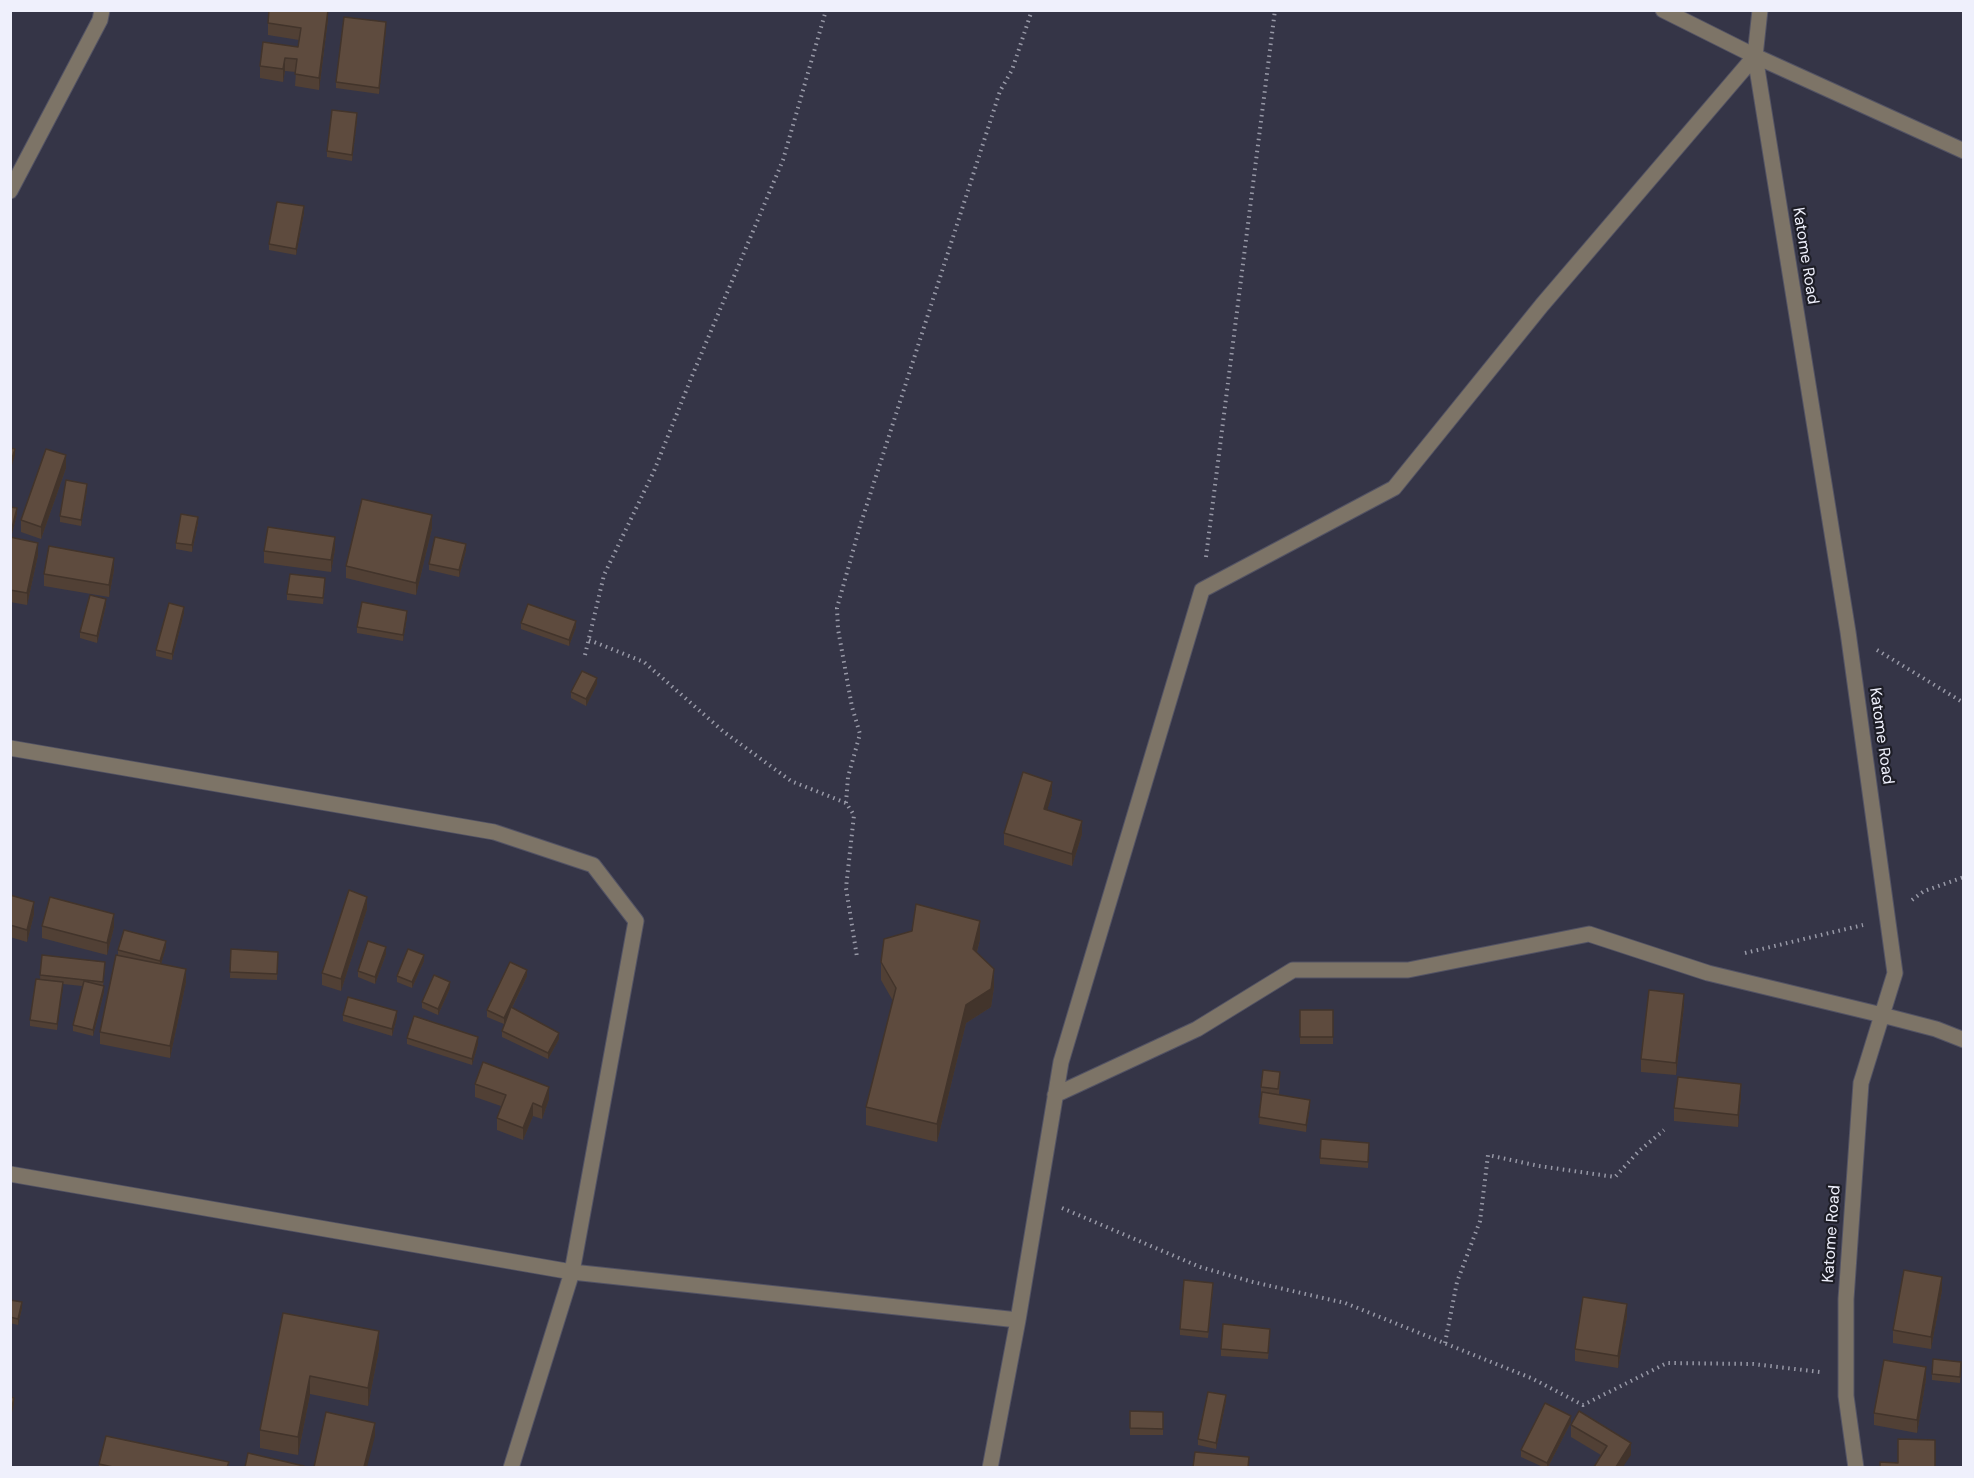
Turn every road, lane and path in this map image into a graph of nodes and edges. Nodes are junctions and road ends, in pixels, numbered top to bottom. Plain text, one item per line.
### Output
1 (102, 10) edge
2 (826, 10) edge
3 (1032, 10) edge
4 (1275, 10) edge
5 (1663, 10) edge
6 (1760, 10) edge
7 (1755, 56) junction
8 (1964, 151) edge
9 (10, 191) edge
10 (1202, 590) junction
11 (1848, 632) junction
12 (588, 640) junction
13 (585, 655) dead end
14 (1964, 703) edge
15 (10, 748) edge
16 (846, 803) junction
17 (1964, 877) edge
18 (1888, 919) junction
19 (1735, 955) dead end
20 (857, 957) dead end
21 (1882, 1015) junction
22 (1964, 1040) edge
23 (1055, 1095) junction
24 (1664, 1130) dead end
25 (10, 1174) edge
26 (1039, 1198) junction
27 (572, 1272) junction
28 (1018, 1320) junction
29 (1445, 1343) junction
30 (1846, 1376) junction
31 (511, 1467) edge
32 (990, 1467) edge
33 (1856, 1467) edge

1 - 9 street
2 - 12 path
3 - 16 path
4 - 10 path
5 - 7 street
6 - 7 street, Katome Road
7 - 8 street
7 - 10 street
7 - 11 street, Katome Road
10 - 23 street
11 - 14 path
11 - 18 street, Katome Road
12 - 13 path
12 - 16 path
15 - 27 street
16 - 20 path
17 - 18 path
18 - 19 path
18 - 21 street, Katome Road
21 - 22 street
21 - 23 street
21 - 30 street, Katome Road
23 - 26 street
24 - 29 path
25 - 27 street
26 - 28 street
26 - 29 path
27 - 28 street
27 - 31 street
28 - 32 street
29 - 30 path
30 - 33 street, Katome Road

